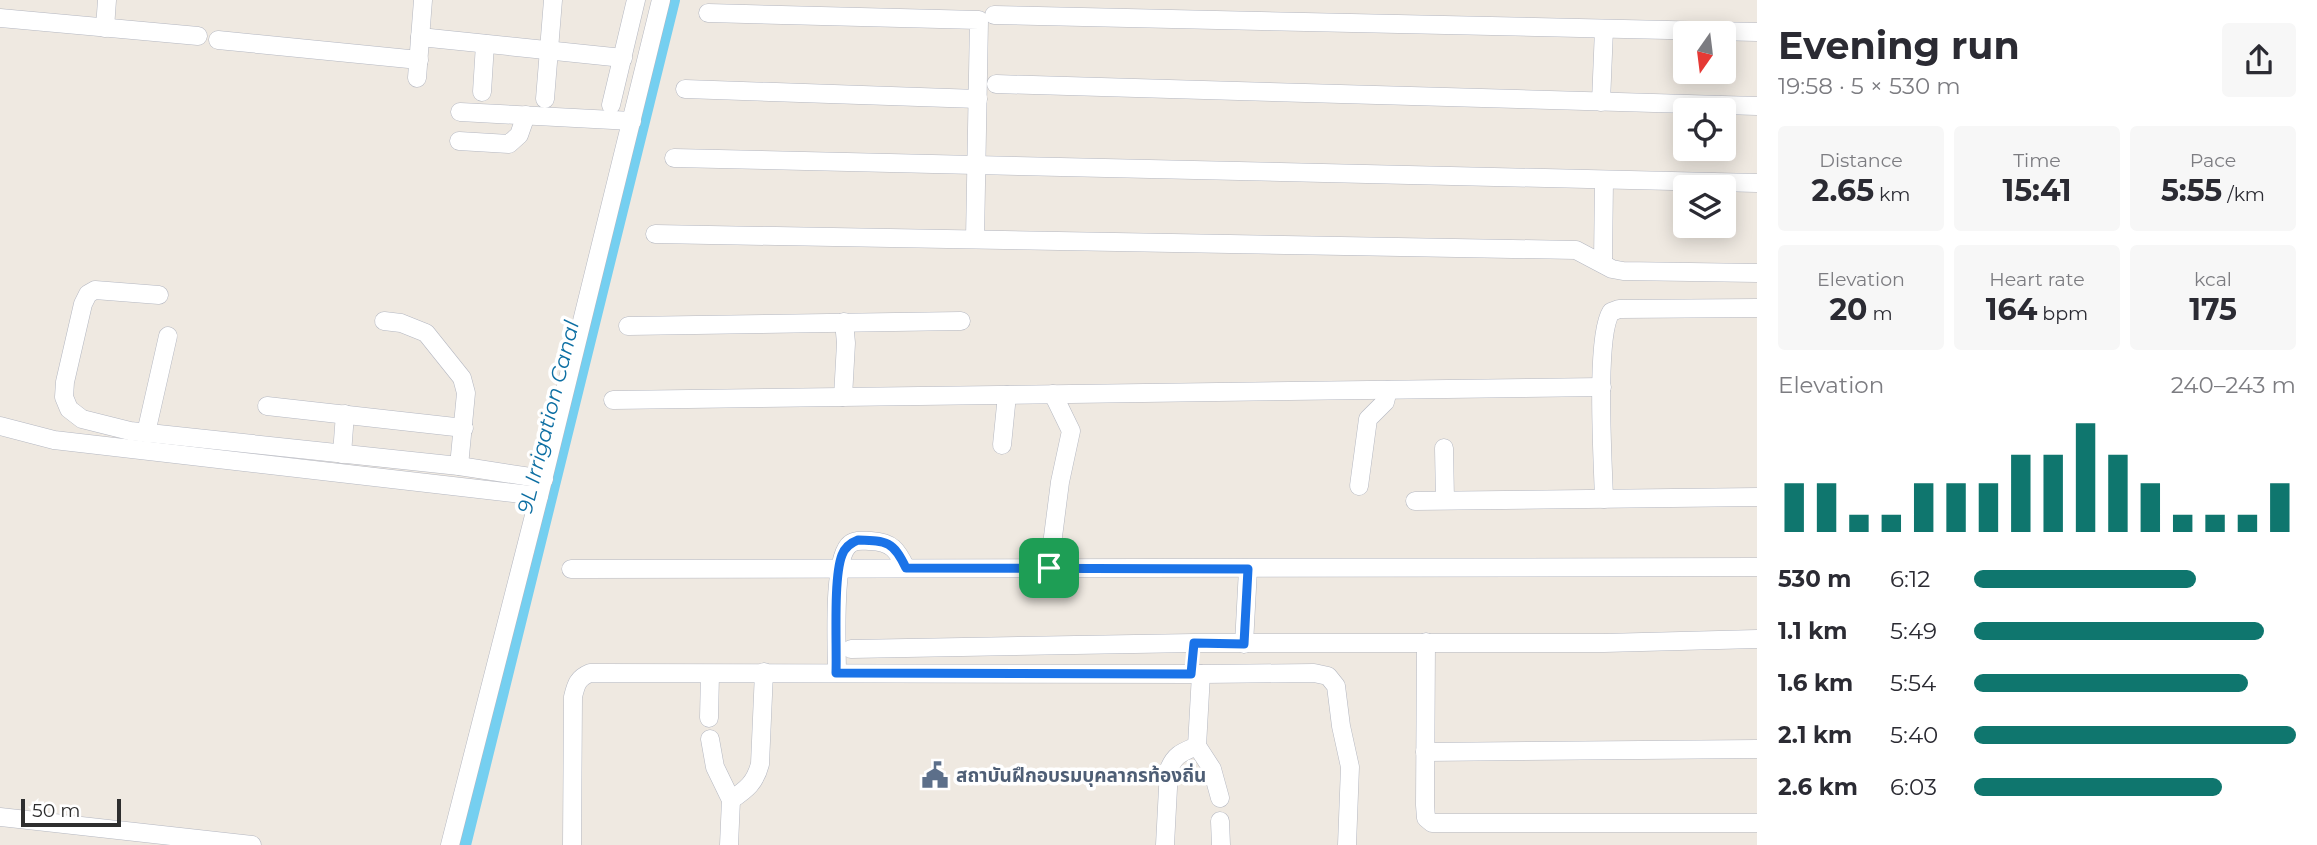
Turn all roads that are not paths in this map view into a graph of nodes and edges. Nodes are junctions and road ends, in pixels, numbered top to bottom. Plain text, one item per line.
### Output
1 (107, 0) edge
2 (423, 0) edge
3 (554, 0) edge
4 (636, 0) edge
5 (661, 0) edge
6 (708, 13) dead end
7 (994, 15) dead end
8 (0, 18) edge
9 (105, 27) junction
10 (1604, 29) junction
11 (1757, 32) edge
12 (198, 36) dead end
13 (420, 37) junction
14 (218, 40) dead end
15 (485, 44) junction
16 (549, 50) junction
17 (623, 58) junction
18 (996, 84) dead end
19 (685, 89) dead end
20 (482, 92) dead end
21 (545, 99) dead end
22 (978, 99) junction
23 (1601, 102) junction
24 (611, 105) dead end
25 (1757, 106) edge
26 (460, 112) dead end
27 (526, 115) junction
28 (632, 121) junction
29 (459, 141) dead end
30 (674, 158) dead end
31 (977, 165) junction
32 (1604, 180) junction
33 (1757, 183) edge
34 (655, 234) dead end
35 (975, 239) junction
36 (1603, 263) junction
37 (1757, 273) edge
38 (159, 295) dead end
39 (1757, 308) edge
40 (384, 321) dead end
41 (961, 321) dead end
42 (845, 322) junction
43 (628, 326) dead end
44 (168, 335) dead end
45 (1602, 387) junction
46 (1388, 390) junction
47 (1053, 394) junction
48 (1007, 395) junction
49 (843, 397) junction
50 (613, 400) dead end
51 (267, 406) dead end
52 (345, 414) junction
53 (0, 426) edge
54 (464, 428) junction
55 (146, 433) junction
56 (1002, 445) dead end
57 (1444, 448) dead end
58 (342, 454) junction
59 (459, 466) junction
60 (1359, 486) dead end
61 (542, 487) junction
62 (1757, 497) edge
63 (1604, 499) junction
64 (1445, 500) junction
65 (1415, 501) dead end
66 (1757, 567) edge
67 (838, 568) junction
68 (906, 568) junction
69 (1049, 568) junction
70 (571, 569) dead end
71 (1248, 569) junction
72 (1757, 639) edge
73 (1426, 642) junction
74 (1194, 643) junction
75 (1244, 644) junction
76 (850, 649) dead end
77 (764, 673) junction
78 (836, 673) junction
79 (710, 674) junction
80 (1196, 674) junction
81 (709, 718) dead end
82 (710, 739) dead end
83 (1197, 746) junction
84 (1757, 749) edge
85 (1425, 752) junction
86 (1220, 798) dead end
87 (731, 800) junction
88 (0, 817) edge
89 (1220, 821) dead end
90 (1757, 823) edge
91 (229, 844) edge
92 (252, 845) edge
93 (450, 845) edge
94 (572, 845) edge
95 (729, 845) edge
96 (1165, 845) edge
97 (1221, 845) edge
98 (1347, 845) edge

1 - 9 street
2 - 13 street
3 - 16 street
4 - 17 street
5 - 28 street
6 - 22 street
7 - 10 street
8 - 9 street
9 - 12 street
10 - 11 street
10 - 23 street
13 - 14 street
13 - 15 street
15 - 16 street
15 - 20 street
16 - 17 street
16 - 21 street
17 - 24 street
18 - 23 street
19 - 22 street
22 - 31 street
23 - 25 street
26 - 27 street
27 - 28 street
27 - 29 street
28 - 61 street
30 - 31 street
31 - 32 street
31 - 35 street
32 - 33 street
32 - 36 street
34 - 35 street
35 - 36 street
36 - 37 street
38 - 55 street
39 - 45 street
40 - 54 street
41 - 42 street
42 - 43 street
42 - 49 street
44 - 55 street
45 - 46 street
45 - 63 street
46 - 47 street
46 - 60 street
47 - 48 street
47 - 69 street
48 - 49 street
48 - 56 street
49 - 50 street
51 - 52 street
52 - 54 street
52 - 58 street
53 - 61 street
54 - 59 street
55 - 58 street
57 - 64 street
58 - 59 street
59 - 61 street
61 - 93 street
62 - 63 street
63 - 64 street
64 - 65 street
66 - 71 street
67 - 68 street
67 - 68 street
67 - 70 street
67 - 78 street
68 - 69 street
69 - 71 street
71 - 75 street
72 - 73 street
73 - 75 street
73 - 85 street
74 - 75 street
74 - 76 street
74 - 80 street
77 - 78 street
77 - 79 street
77 - 87 street
78 - 80 street
79 - 81 street
79 - 94 street
80 - 83 street
80 - 98 street
82 - 87 street
83 - 86 street
83 - 96 street
84 - 85 street
85 - 90 street
87 - 95 street
88 - 91 street
89 - 97 street
91 - 92 street

